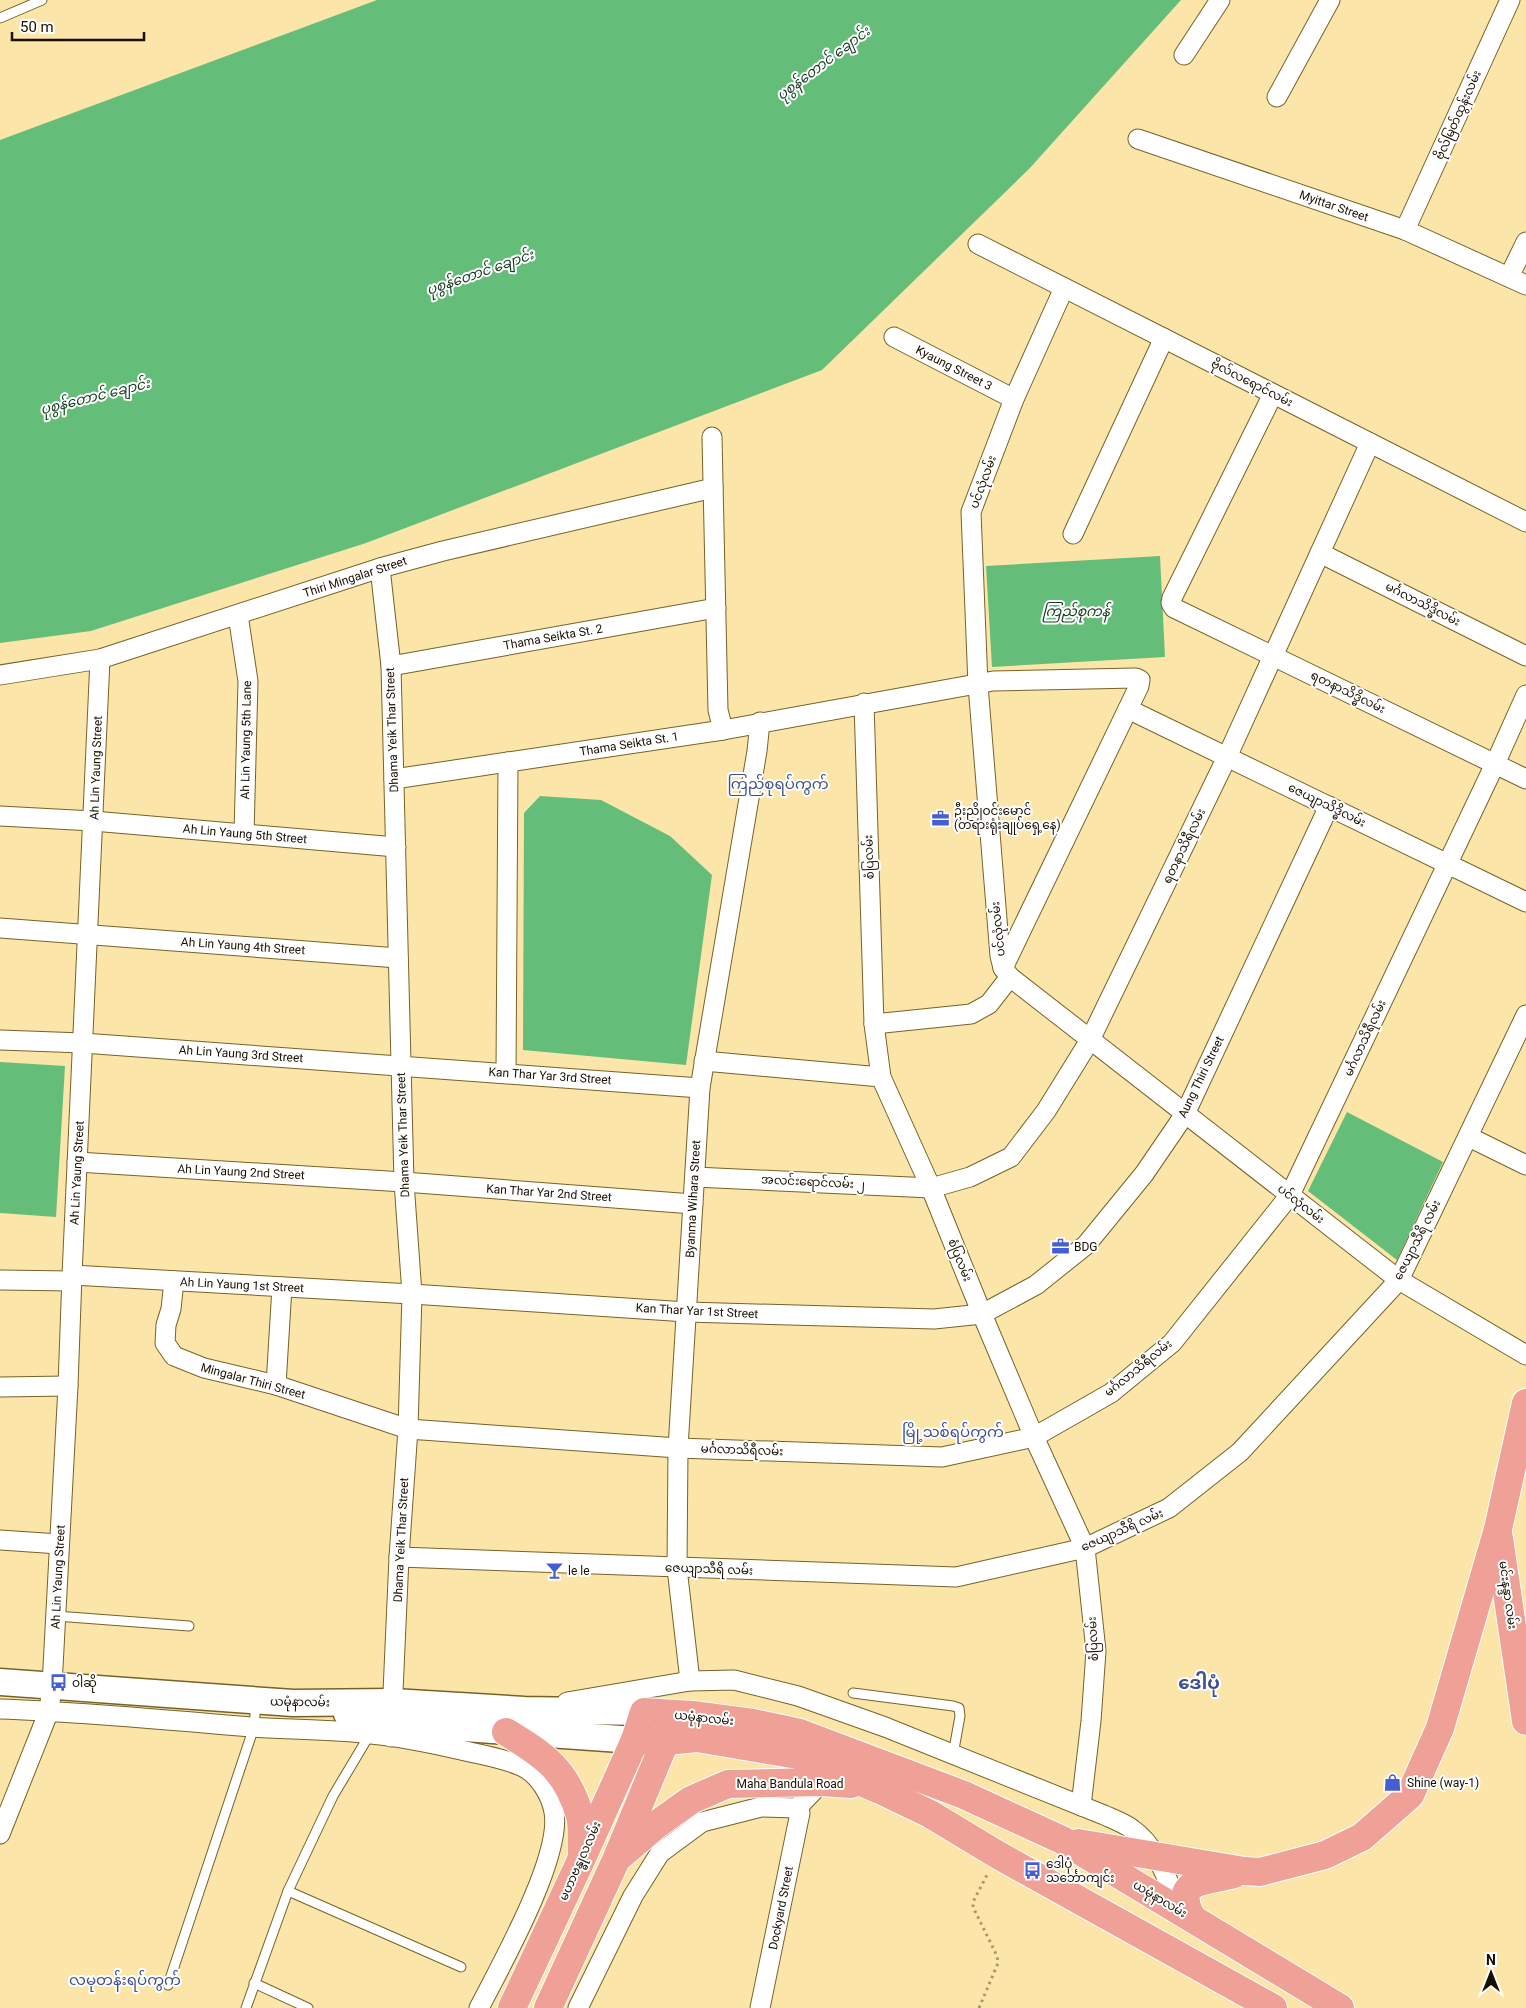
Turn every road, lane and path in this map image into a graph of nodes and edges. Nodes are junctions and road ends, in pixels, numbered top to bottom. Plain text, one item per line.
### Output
1 (42, 0) edge
2 (1220, 0) edge
3 (1330, 0) edge
4 (1510, 0) edge
5 (0, 18) edge
6 (1184, 55) dead end
7 (1277, 97) dead end
8 (1138, 139) dead end
9 (1405, 230) junction
10 (1526, 242) edge
11 (978, 244) dead end
12 (1518, 281) edge
13 (1064, 288) junction
14 (894, 337) dead end
15 (1164, 338) junction
16 (1273, 394) junction
17 (1014, 399) junction
18 (712, 437) dead end
19 (1370, 443) junction
20 (713, 488) junction
21 (1526, 522) edge
22 (1073, 534) dead end
23 (1320, 553) junction
24 (380, 568) junction
25 (716, 608) junction
26 (238, 616) junction
27 (1274, 656) junction
28 (1526, 656) edge
29 (100, 659) junction
30 (391, 666) junction
31 (0, 675) edge
32 (978, 685) junction
33 (1526, 695) edge
34 (864, 703) junction
35 (1128, 709) junction
36 (760, 722) junction
37 (723, 730) junction
38 (1226, 757) junction
39 (508, 762) junction
40 (1495, 764) junction
41 (394, 779) junction
42 (1526, 780) edge
43 (1329, 806) junction
44 (0, 816) edge
45 (94, 821) junction
46 (244, 834) junction
47 (396, 847) junction
48 (1448, 864) junction
49 (1526, 902) edge
50 (0, 928) edge
51 (88, 934) junction
52 (398, 958) junction
53 (1007, 973) junction
54 (1526, 1015) edge
55 (874, 1024) junction
56 (0, 1040) edge
57 (1090, 1040) junction
58 (83, 1043) junction
59 (704, 1061) junction
60 (400, 1065) junction
61 (506, 1073) junction
62 (881, 1076) junction
63 (700, 1088) junction
64 (1185, 1114) junction
65 (1469, 1136) junction
66 (77, 1162) junction
67 (1526, 1165) edge
68 (695, 1177) junction
69 (404, 1182) junction
70 (930, 1188) junction
71 (1290, 1195) junction
72 (693, 1204) junction
73 (72, 1278) junction
74 (0, 1280) edge
75 (1399, 1280) junction
76 (174, 1281) junction
77 (282, 1287) junction
78 (412, 1294) junction
79 (687, 1312) junction
80 (982, 1314) junction
81 (1526, 1355) edge
82 (276, 1385) junction
83 (68, 1386) junction
84 (0, 1387) edge
85 (1526, 1403) edge
86 (408, 1429) junction
87 (1034, 1437) junction
88 (678, 1448) junction
89 (1498, 1529) junction
90 (0, 1540) edge
91 (59, 1544) junction
92 (1085, 1548) junction
93 (399, 1557) junction
94 (677, 1568) junction
95 (56, 1616) junction
96 (189, 1626) dead end
97 (690, 1681) junction
98 (0, 1682) edge
99 (853, 1694) dead end
100 (51, 1698) junction
101 (256, 1700) junction
102 (0, 1709) edge
103 (524, 1710) junction
104 (644, 1712) junction
105 (677, 1715) junction
106 (1526, 1721) edge
107 (386, 1724) junction
108 (254, 1727) junction
109 (506, 1732) junction
110 (635, 1740) junction
111 (666, 1740) junction
112 (953, 1755) junction
113 (822, 1782) junction
114 (869, 1785) junction
115 (1081, 1806) junction
116 (797, 1808) junction
117 (0, 1834) edge
118 (1062, 1840) junction
119 (998, 1855) junction
120 (1156, 1857) junction
121 (582, 1858) junction
122 (616, 1860) junction
123 (1244, 1871) junction
124 (288, 1891) junction
125 (1186, 1915) junction
126 (461, 1967) dead end
127 (254, 1983) junction
128 (168, 1985) dead end
129 (246, 2008) edge
130 (308, 2008) edge
131 (479, 2008) edge
132 (512, 2008) edge
133 (548, 2008) edge
134 (578, 2008) edge
135 (760, 2008) edge
136 (979, 2008) edge
137 (1273, 2008) edge
138 (1340, 2008) edge

1 - 5 lane
2 - 6 street
3 - 7 street
4 - 9 street, ဗိုလ်မြတ်ထွန်းလမ်း
8 - 9 street, Myittar Street
9 - 12 street, Myittar Street
10 - 12 street
11 - 13 street, ဗိုလ်လရောင်လမ်း
13 - 15 street, ဗိုလ်လရောင်လမ်း
13 - 17 street, ပင်လုံလမ်း
14 - 17 street, Kyaung Street 3
15 - 16 street, ဗိုလ်လရောင်လမ်း
15 - 22 street
16 - 19 street, ဗိုလ်လရောင်လမ်း
16 - 27 street, ရတနာသိဒ္ဓိလမ်း
17 - 32 street, ပင်လုံလမ်း
18 - 20 street
19 - 21 street, ဗိုလ်လရောင်လမ်း
19 - 23 street, ရတနာသိရီလမ်း
20 - 24 street, Thiri Mingalar Street
20 - 25 street
23 - 27 street, ရတနာသိရီလမ်း
23 - 28 street, မင်္ဂလာသိဒ္ဓိလမ်း
24 - 26 street, Thiri Mingalar Street
24 - 30 street, Dhama Yeik Thar Street
25 - 30 street, Thama Seikta St. 2
25 - 37 street
26 - 29 street, Thiri Mingalar Street
26 - 46 street, Ah Lin Yaung 5th Lane
27 - 38 street, ရတနာသိရီလမ်း
27 - 40 street, ရတနာသိဒ္ဓိလမ်း
29 - 31 street, Thiri Mingalar Street
29 - 45 street, Ah Lin Yaung Street
30 - 41 street, Dhama Yeik Thar Street
32 - 34 street, Thama Seikta St. 1
32 - 35 street, Thama Seikta St. 1
32 - 53 street, ပင်လုံလမ်း
33 - 40 street, မင်္ဂလာသိရီလမ်း
34 - 36 street, Thama Seikta St. 1
34 - 55 street, စံပြလမ်း
35 - 38 street, ဇေယျာသိဒ္ဓိလမ်း
35 - 53 street
36 - 37 street, Thama Seikta St. 1
36 - 59 street, Byanma Wihara Street
37 - 39 street, Thama Seikta St. 1
38 - 43 street, ဇေယျာသိဒ္ဓိလမ်း
38 - 57 street, ရတနာသိရီလမ်း
39 - 41 street, Thama Seikta St. 1
39 - 61 street
40 - 42 street, ရတနာသိဒ္ဓိလမ်း
40 - 48 street, မင်္ဂလာသိရီလမ်း
41 - 47 street, Dhama Yeik Thar Street
43 - 48 street, ဇေယျာသိဒ္ဓိလမ်း
43 - 64 street, Aung Thiri Street
44 - 45 street, Ah Lin Yaung 5th Street
45 - 46 street, Ah Lin Yaung 5th Street
45 - 51 street, Ah Lin Yaung Street
46 - 47 street, Ah Lin Yaung 5th Street
47 - 52 street, Dhama Yeik Thar Street
48 - 49 street, ဇေယျာသိဒ္ဓိလမ်း
48 - 71 street, မင်္ဂလာသိရီလမ်း
50 - 51 street, Ah Lin Yaung 4th Street
51 - 52 street, Ah Lin Yaung 4th Street
51 - 58 street, Ah Lin Yaung Street
52 - 60 street, Dhama Yeik Thar Street
53 - 55 street
53 - 57 street, ပင်လုံလမ်း
54 - 65 street, ဇေယျာသီရိ လမ်း
55 - 62 street, စံပြလမ်း
56 - 58 street, Ah Lin Yaung 3rd Street
57 - 64 street, ပင်လုံလမ်း
57 - 70 street, ရတနာသိရီလမ်း
58 - 60 street, Ah Lin Yaung 3rd Street
58 - 66 street, Ah Lin Yaung Street
59 - 62 street
59 - 63 street, Byanma Wihara Street
60 - 61 street, Kan Thar Yar 3rd Street
60 - 69 street, Dhama Yeik Thar Street
61 - 63 street, Kan Thar Yar 3rd Street
62 - 70 street, စံပြလမ်း
63 - 68 street, Byanma Wihara Street
64 - 71 street, ပင်လုံလမ်း
64 - 80 street, Aung Thiri Street
65 - 67 street
65 - 75 street, ဇေယျာသီရိ လမ်း
66 - 69 street, Ah Lin Yaung 2nd Street
66 - 73 street, Ah Lin Yaung Street
68 - 70 street, အလင်းရောင်လမ်း ၂
68 - 72 street, Byanma Wihara Street
69 - 72 street, Kan Thar Yar 2nd Street
69 - 78 street, Dhama Yeik Thar Street
70 - 80 street, စံပြလမ်း
71 - 75 street, ပင်လုံလမ်း
71 - 87 street, မင်္ဂလာသိရီလမ်း
72 - 79 street, Byanma Wihara Street
73 - 74 street, Ah Lin Yaung 1st Street
73 - 76 street, Ah Lin Yaung 1st Street
73 - 83 street, Ah Lin Yaung Street
75 - 81 street, ပင်လုံလမ်း
75 - 92 street, ဇေယျာသီရိ လမ်း
76 - 77 street, Ah Lin Yaung 1st Street
76 - 82 street, Mingalar Thiri Street
77 - 78 street, Ah Lin Yaung 1st Street
77 - 82 street
78 - 79 street, Kan Thar Yar 1st Street
78 - 86 street, Dhama Yeik Thar Street
79 - 80 street, Kan Thar Yar 1st Street
79 - 88 street, Byanma Wihara Street
80 - 87 street, စံပြလမ်း
82 - 86 street, Mingalar Thiri Street
83 - 84 street
83 - 91 street, Ah Lin Yaung Street
85 - 89 main road
86 - 88 street, မင်္ဂလာသိရီလမ်း
86 - 93 street, Dhama Yeik Thar Street
87 - 88 street, မင်္ဂလာသိရီလမ်း
87 - 92 street, စံပြလမ်း
88 - 94 street, Byanma Wihara Street
89 - 106 main road, မင်းနန္ဒာ လမ်း
89 - 123 main road
90 - 91 street
91 - 95 street, Ah Lin Yaung Street
92 - 94 street, ဇေယျာသီရိ လမ်း
92 - 115 street, စံပြလမ်း
93 - 94 street, ဇေယျာသီရိ လမ်း
93 - 107 street, Dhama Yeik Thar Street
94 - 97 street, Byanma Wihara Street
95 - 96 lane
95 - 100 street, Ah Lin Yaung Street
97 - 103 street
97 - 112 street
98 - 100 main road, ယမုံနာလမ်း
99 - 112 lane
100 - 101 main road, ယမုံနာလမ်း
100 - 102 street
100 - 108 street
100 - 117 street, Ah Lin Yaung Street
101 - 107 main road, ယမုံနာလမ်း
101 - 108 lane
103 - 104 main road, ယမုံနာလမ်း
103 - 107 main road, ယမုံနာလမ်း
104 - 105 main road, ယမုံနာလမ်း
104 - 110 main road, မဟာဗန္ဓုလလမ်း
105 - 111 main road, Maha Bandula Road
105 - 118 main road, ယမုံနာလမ်း
107 - 108 street
107 - 109 main road
107 - 124 lane
107 - 131 street
108 - 128 lane
109 - 110 main road
109 - 121 main road
110 - 111 main road, ယမုံနာလမ်း
110 - 121 main road, မဟာဗန္ဓုလလမ်း
111 - 114 main road, ယမုံနာလမ်း
111 - 122 main road, Maha Bandula Road
112 - 115 street
113 - 114 main road, Maha Bandula Road
113 - 116 street
113 - 122 main road, Maha Bandula Road
114 - 119 main road, ယမုံနာလမ်း
115 - 120 street
116 - 134 street
116 - 135 street, Dockyard Street
118 - 120 main road
118 - 125 main road, ယမုံနာလမ်း
119 - 136 path
119 - 137 main road, ယမုံနာလမ်း
120 - 123 main road
120 - 125 street
121 - 132 main road, မဟာဗန္ဓုလလမ်း
122 - 133 main road, Maha Bandula Road
123 - 125 main road
124 - 126 lane
124 - 127 lane
125 - 138 main road, ယမုံနာလမ်း
127 - 129 lane
127 - 130 lane

